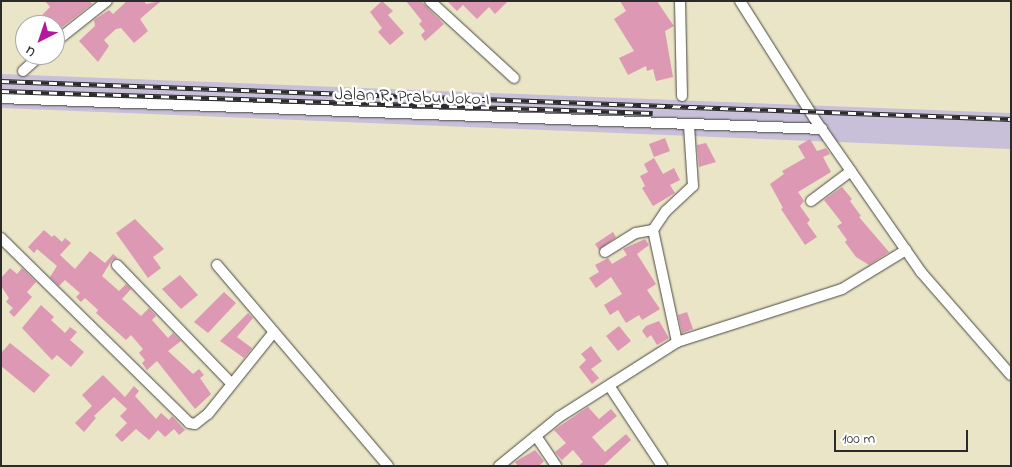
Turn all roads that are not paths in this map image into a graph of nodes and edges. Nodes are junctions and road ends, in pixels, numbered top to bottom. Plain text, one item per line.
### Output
1 (680, 1) edge
2 (740, 1) edge
3 (433, 2) edge
4 (100, 3) edge
5 (65, 33) edge
6 (30, 65) edge
7 (23, 71) dead end
8 (514, 78) dead end
9 (682, 96) dead end
10 (1, 98) edge
11 (689, 124) junction
12 (822, 129) junction
13 (851, 171) junction
14 (811, 201) dead end
15 (653, 230) junction
16 (1, 238) edge
17 (906, 250) junction
18 (605, 252) dead end
19 (117, 265) dead end
20 (217, 265) dead end
21 (274, 332) junction
22 (677, 342) junction
23 (1011, 375) edge
24 (231, 383) junction
25 (610, 387) junction
26 (536, 436) junction
27 (388, 466) edge
28 (499, 466) edge
29 (556, 466) edge
30 (662, 466) edge

1 - 9 street
2 - 12 street
3 - 8 street
4 - 5 street
6 - 7 street
10 - 11 street, Jalan R. Prabu Joko I
11 - 12 street, Jalan R. Prabu Joko I
11 - 15 street
12 - 13 street
13 - 14 street
13 - 17 street
15 - 18 street
15 - 22 street
16 - 24 street
17 - 22 street
17 - 23 street
19 - 24 street
20 - 21 street
21 - 24 street
21 - 27 street
22 - 25 street
25 - 26 street
25 - 30 street
26 - 28 street
26 - 29 street

